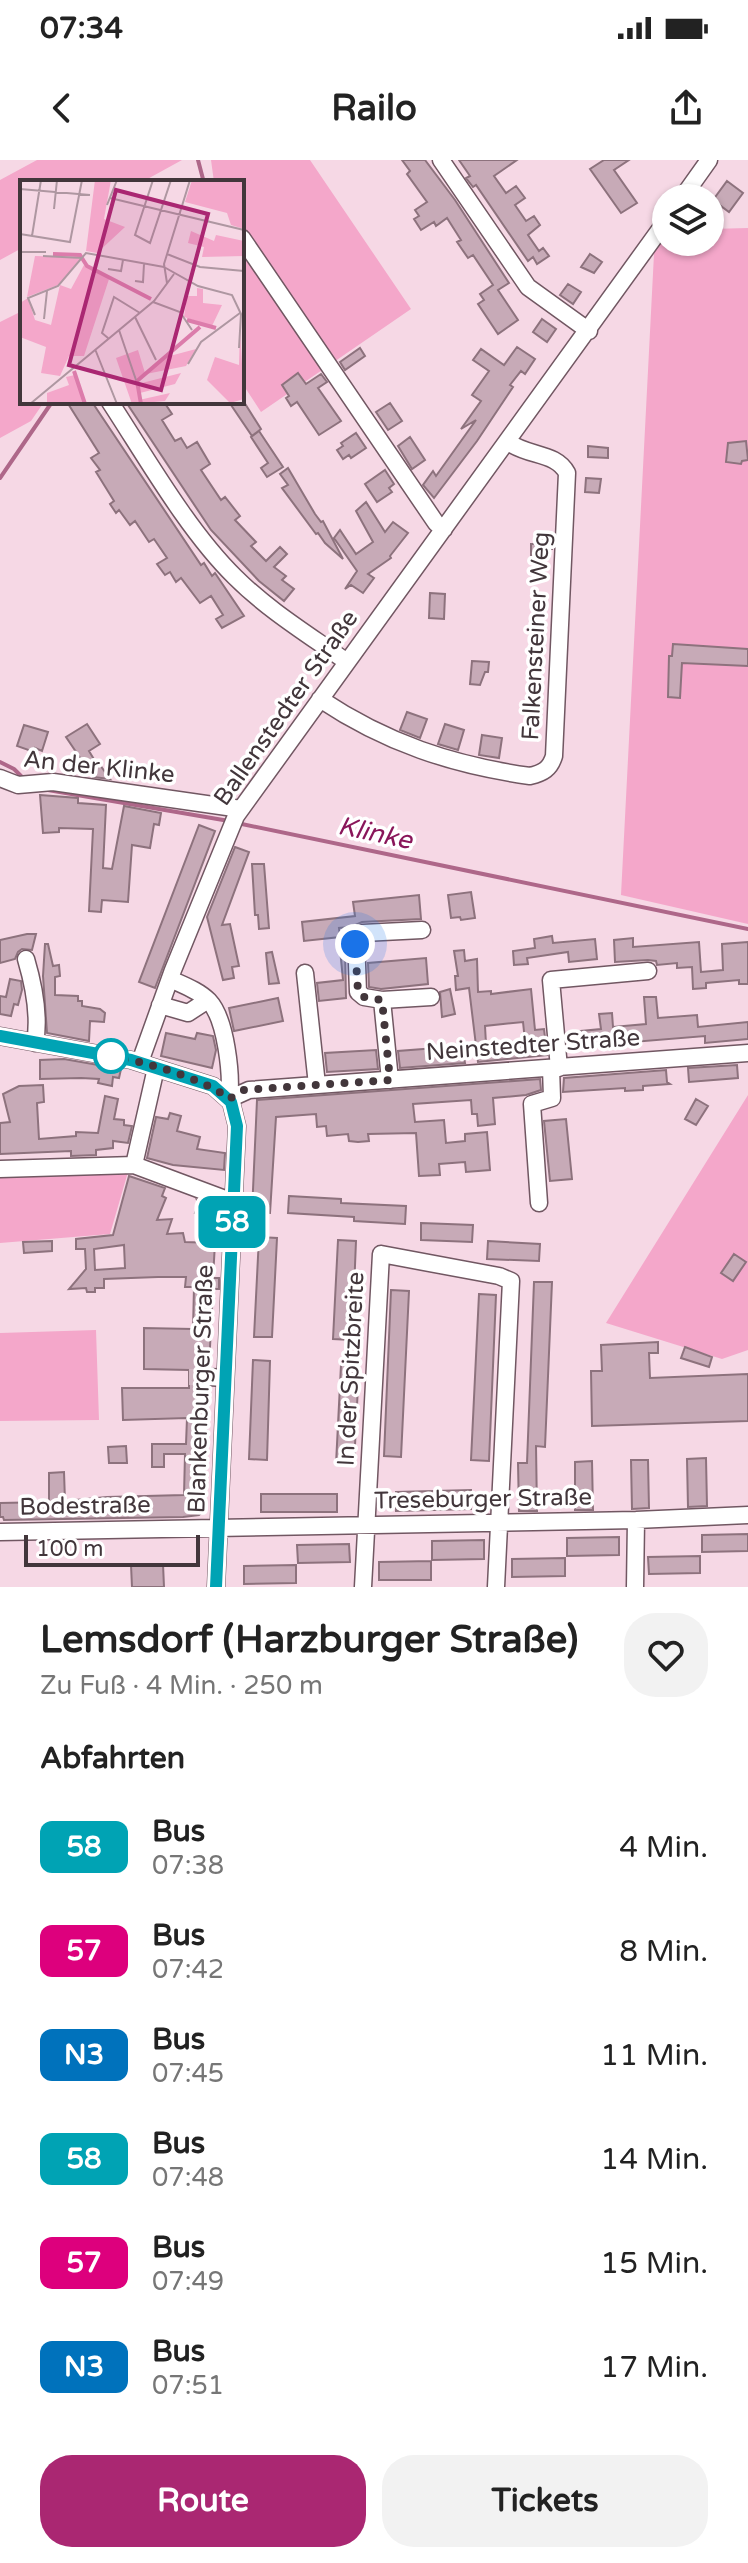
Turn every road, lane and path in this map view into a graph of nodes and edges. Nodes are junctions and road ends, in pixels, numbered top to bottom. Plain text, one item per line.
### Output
1 (441, 160) edge
2 (709, 160) edge
3 (692, 184) edge
4 (244, 241) edge
5 (652, 241) edge
6 (589, 331) junction
7 (111, 404) edge
8 (508, 442) junction
9 (444, 529) junction
10 (347, 662) junction
11 (320, 699) junction
12 (0, 778) edge
13 (236, 817) junction
14 (422, 930) dead end
15 (26, 959) dead end
16 (648, 971) dead end
17 (305, 973) dead end
18 (170, 979) junction
19 (431, 997) dead end
20 (208, 1000) junction
21 (382, 1000) junction
22 (160, 1005) junction
23 (0, 1036) edge
24 (35, 1043) junction
25 (748, 1053) edge
26 (148, 1065) junction
27 (555, 1068) junction
28 (390, 1080) junction
29 (317, 1085) junction
30 (229, 1099) junction
31 (134, 1165) junction
32 (0, 1169) edge
33 (233, 1202) junction
34 (539, 1203) dead end
35 (748, 1515) edge
36 (636, 1520) junction
37 (499, 1522) junction
38 (366, 1525) junction
39 (219, 1528) junction
40 (0, 1532) edge
41 (216, 1587) edge
42 (363, 1587) edge
43 (496, 1587) edge
44 (635, 1587) edge

1 - 6 street
2 - 3 street
4 - 9 street
5 - 6 street, Ballenstedter Straße
6 - 8 street, Ballenstedter Straße
7 - 10 street
8 - 9 street, Ballenstedter Straße
8 - 11 street, Falkensteiner Weg
9 - 10 street, Ballenstedter Straße
10 - 11 street, Ballenstedter Straße
11 - 13 street, Ballenstedter Straße
12 - 13 street, An der Klinke
13 - 18 street, Ballenstedter Straße
14 - 21 street
15 - 24 street
16 - 27 street
17 - 29 street
18 - 20 street
18 - 22 street, Ballenstedter Straße
19 - 21 street
20 - 22 street
20 - 30 street, Blankenburger Straße
21 - 28 street
22 - 26 street, Ballenstedter Straße
23 - 24 street
24 - 26 street
25 - 27 street, Neinstedter Straße
26 - 30 street
26 - 31 street, Ballenstedter Straße
27 - 28 street, Neinstedter Straße
27 - 34 street
28 - 29 street, Neinstedter Straße
29 - 30 street, Neinstedter Straße
30 - 33 street, Blankenburger Straße
31 - 32 street
31 - 33 street
33 - 39 street, Blankenburger Straße
35 - 36 street, Treseburger Straße
36 - 37 street, Treseburger Straße
36 - 44 street
37 - 38 street, Treseburger Straße
37 - 38 street, In der Spitzbreite
37 - 43 street
38 - 39 street, Treseburger Straße
38 - 42 street
39 - 40 street, Bodestraße
39 - 41 street, Blankenburger Straße

